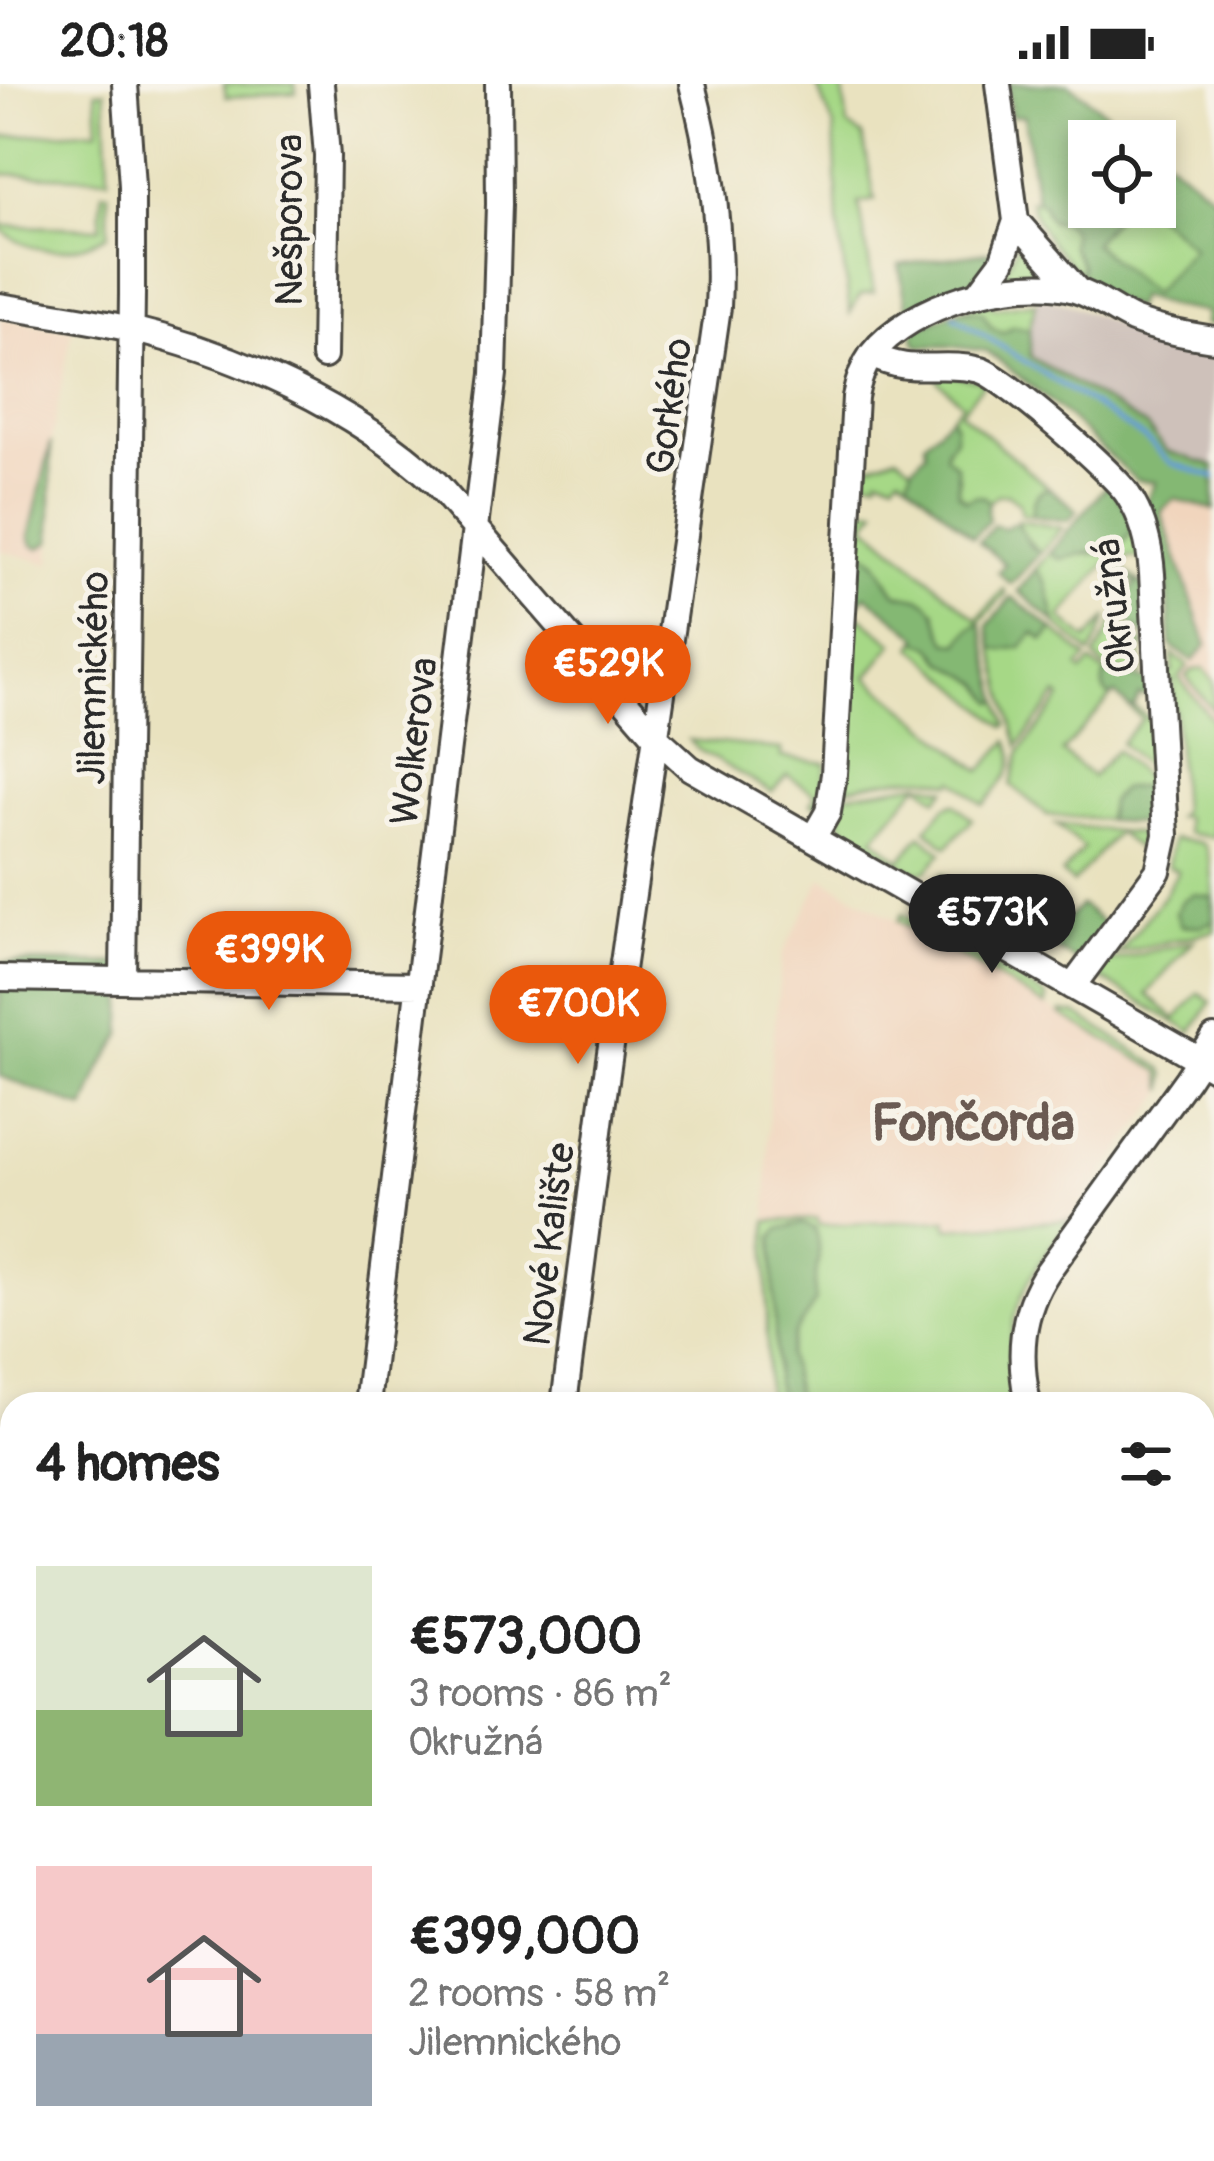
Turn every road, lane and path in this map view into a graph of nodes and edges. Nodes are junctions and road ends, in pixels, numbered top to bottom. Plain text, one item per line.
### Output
1 (125, 84) edge
2 (321, 84) edge
3 (498, 84) edge
4 (692, 84) edge
5 (998, 84) edge
6 (1016, 221) junction
7 (1077, 290) junction
8 (978, 294) junction
9 (0, 306) edge
10 (132, 329) junction
11 (1214, 339) edge
12 (872, 355) junction
13 (324, 356) dead end
14 (476, 527) junction
15 (657, 738) junction
16 (813, 838) junction
17 (0, 978) edge
18 (124, 979) junction
19 (419, 985) junction
20 (1072, 987) junction
21 (1214, 1038) edge
22 (1207, 1064) edge
23 (368, 1392) edge
24 (566, 1392) edge
25 (1026, 1392) edge

1 - 10 street, Jilemnického
2 - 13 street, Nešporova
3 - 14 street, Wolkerova
4 - 15 street, Gorkého
5 - 6 street
6 - 7 street
6 - 8 street
7 - 8 street
7 - 11 street
8 - 12 street
9 - 10 street
10 - 14 street
10 - 18 street, Jilemnického
12 - 16 street
12 - 20 street, Okružná
14 - 15 street
14 - 19 street, Wolkerova
15 - 16 street
15 - 24 street, Nové Kalište
16 - 20 street
17 - 18 street
18 - 19 street
19 - 23 street, Wolkerova
20 - 22 street
21 - 22 street
22 - 25 street

